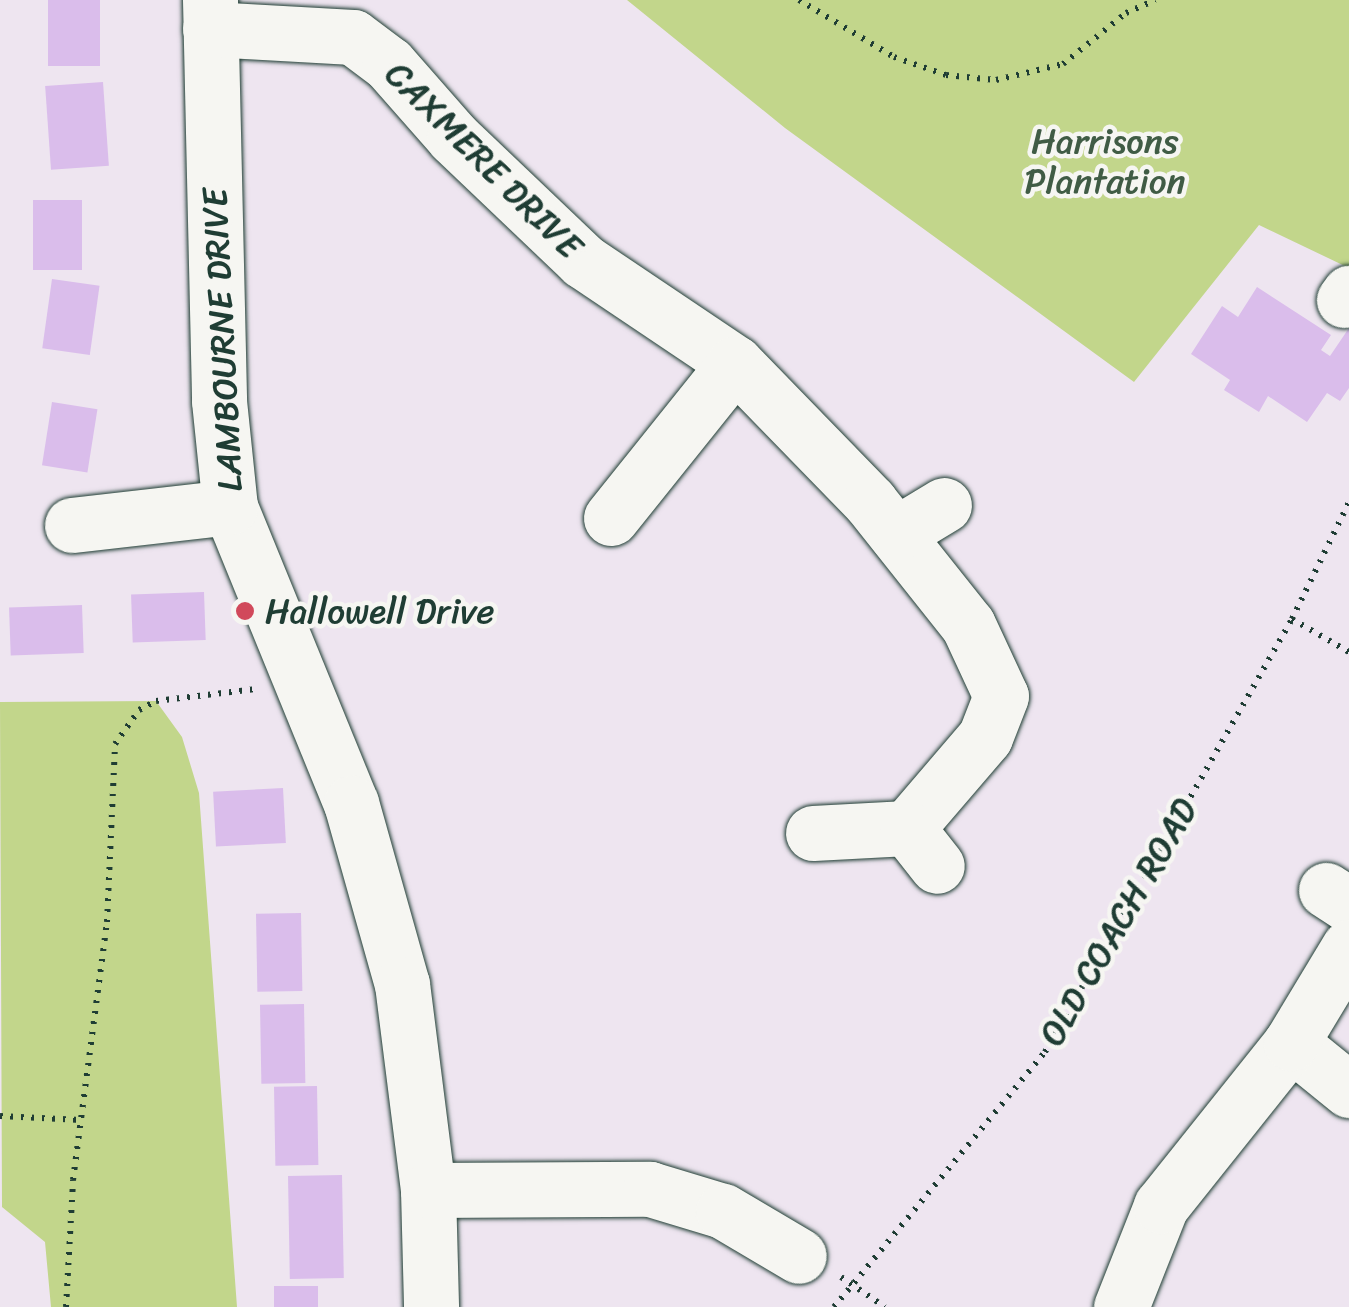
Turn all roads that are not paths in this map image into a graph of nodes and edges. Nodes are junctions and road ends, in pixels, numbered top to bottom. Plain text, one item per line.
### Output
1 (210, 14) edge
2 (735, 363) junction
3 (944, 505) dead end
4 (230, 507) junction
5 (612, 518) dead end
6 (72, 524) dead end
7 (896, 534) junction
8 (814, 832) dead end
9 (1349, 947) edge
10 (1291, 1043) junction
11 (1349, 1090) edge
12 (428, 1190) junction
13 (799, 1256) dead end
14 (431, 1307) edge
15 (1121, 1307) edge

1 - 2 street, CAXMERE DRIVE
1 - 4 street, LAMBOURNE DRIVE
2 - 5 street
2 - 7 street, CAXMERE DRIVE
3 - 7 street
4 - 6 street
4 - 12 street, LAMBOURNE DRIVE
7 - 8 street, CAXMERE DRIVE
9 - 10 street
10 - 11 street
10 - 15 street
12 - 13 street
12 - 14 street, LAMBOURNE DRIVE

